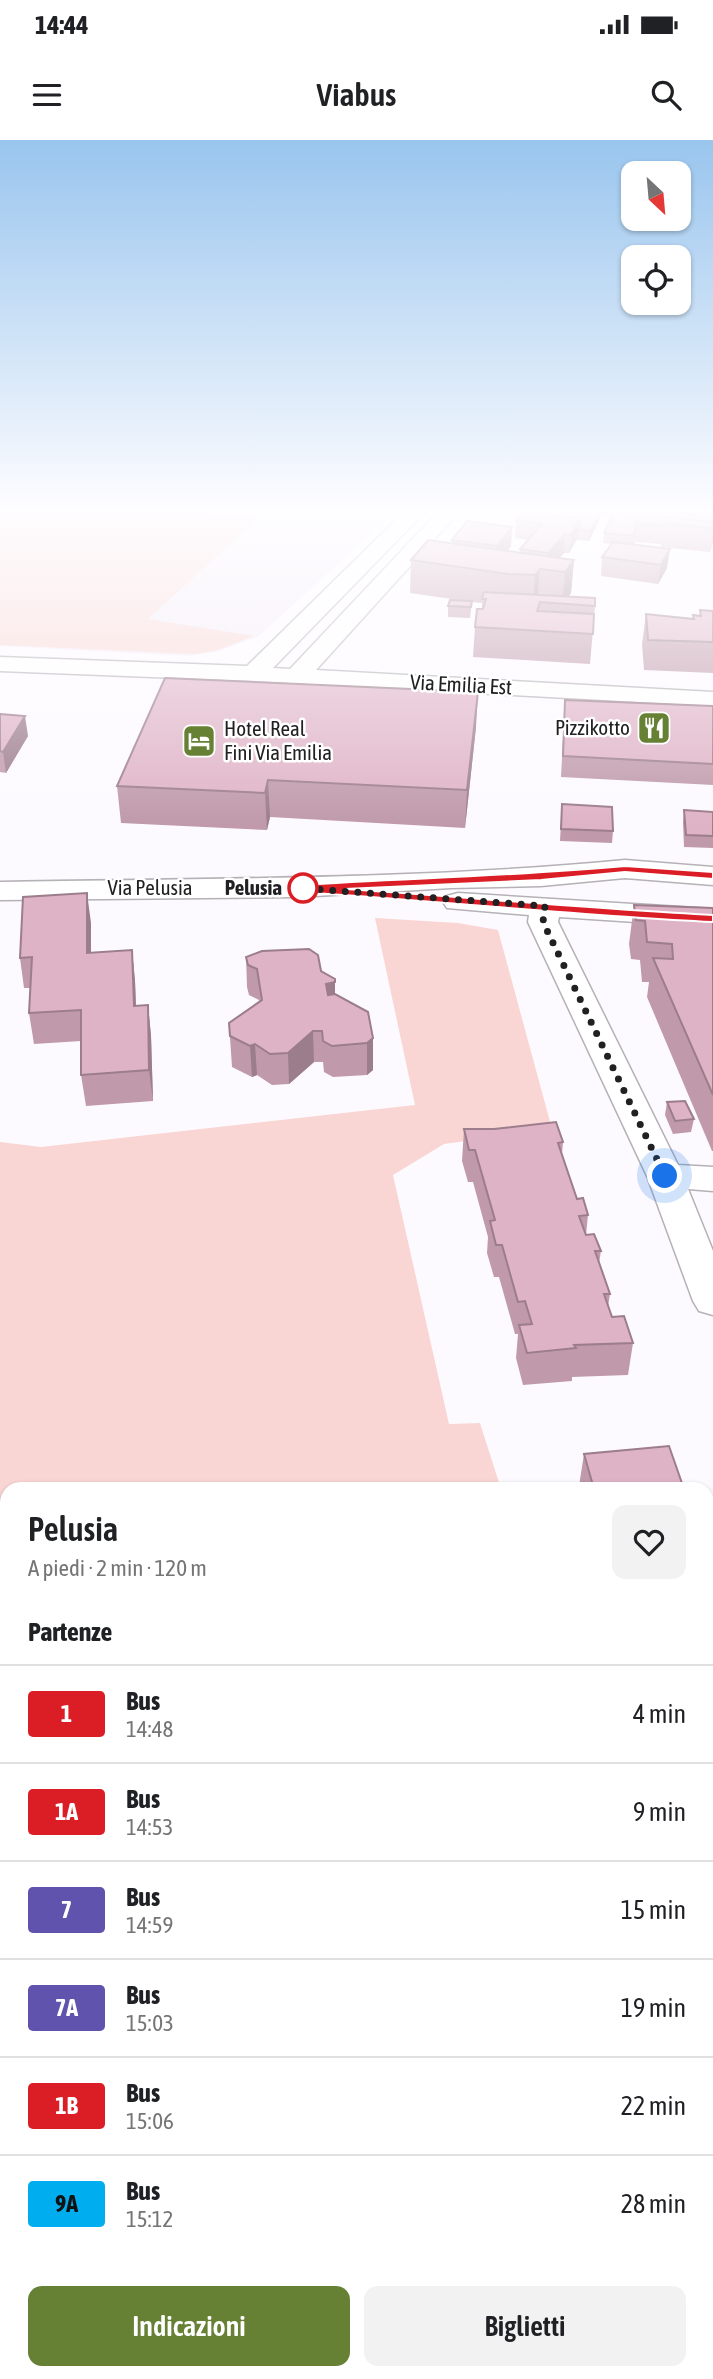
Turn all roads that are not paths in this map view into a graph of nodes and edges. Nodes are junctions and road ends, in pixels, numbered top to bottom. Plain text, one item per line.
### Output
1 (311, 616) edge
2 (351, 616) edge
3 (0, 664) edge
4 (253, 674) junction
5 (296, 677) junction
6 (713, 699) edge
7 (713, 876) edge
8 (0, 891) edge
9 (543, 891) junction
10 (713, 918) edge
11 (665, 1176) junction
12 (713, 1179) edge
13 (713, 1301) edge

1 - 4 street
2 - 5 street
3 - 4 street, Via Emilia Est
4 - 5 street, Via Emilia Est
5 - 6 street, Via Emilia Est
7 - 9 street, Via Pelusia
8 - 9 street, Via Pelusia
9 - 10 street, Via Pelusia
9 - 11 street
11 - 12 street
11 - 13 street

